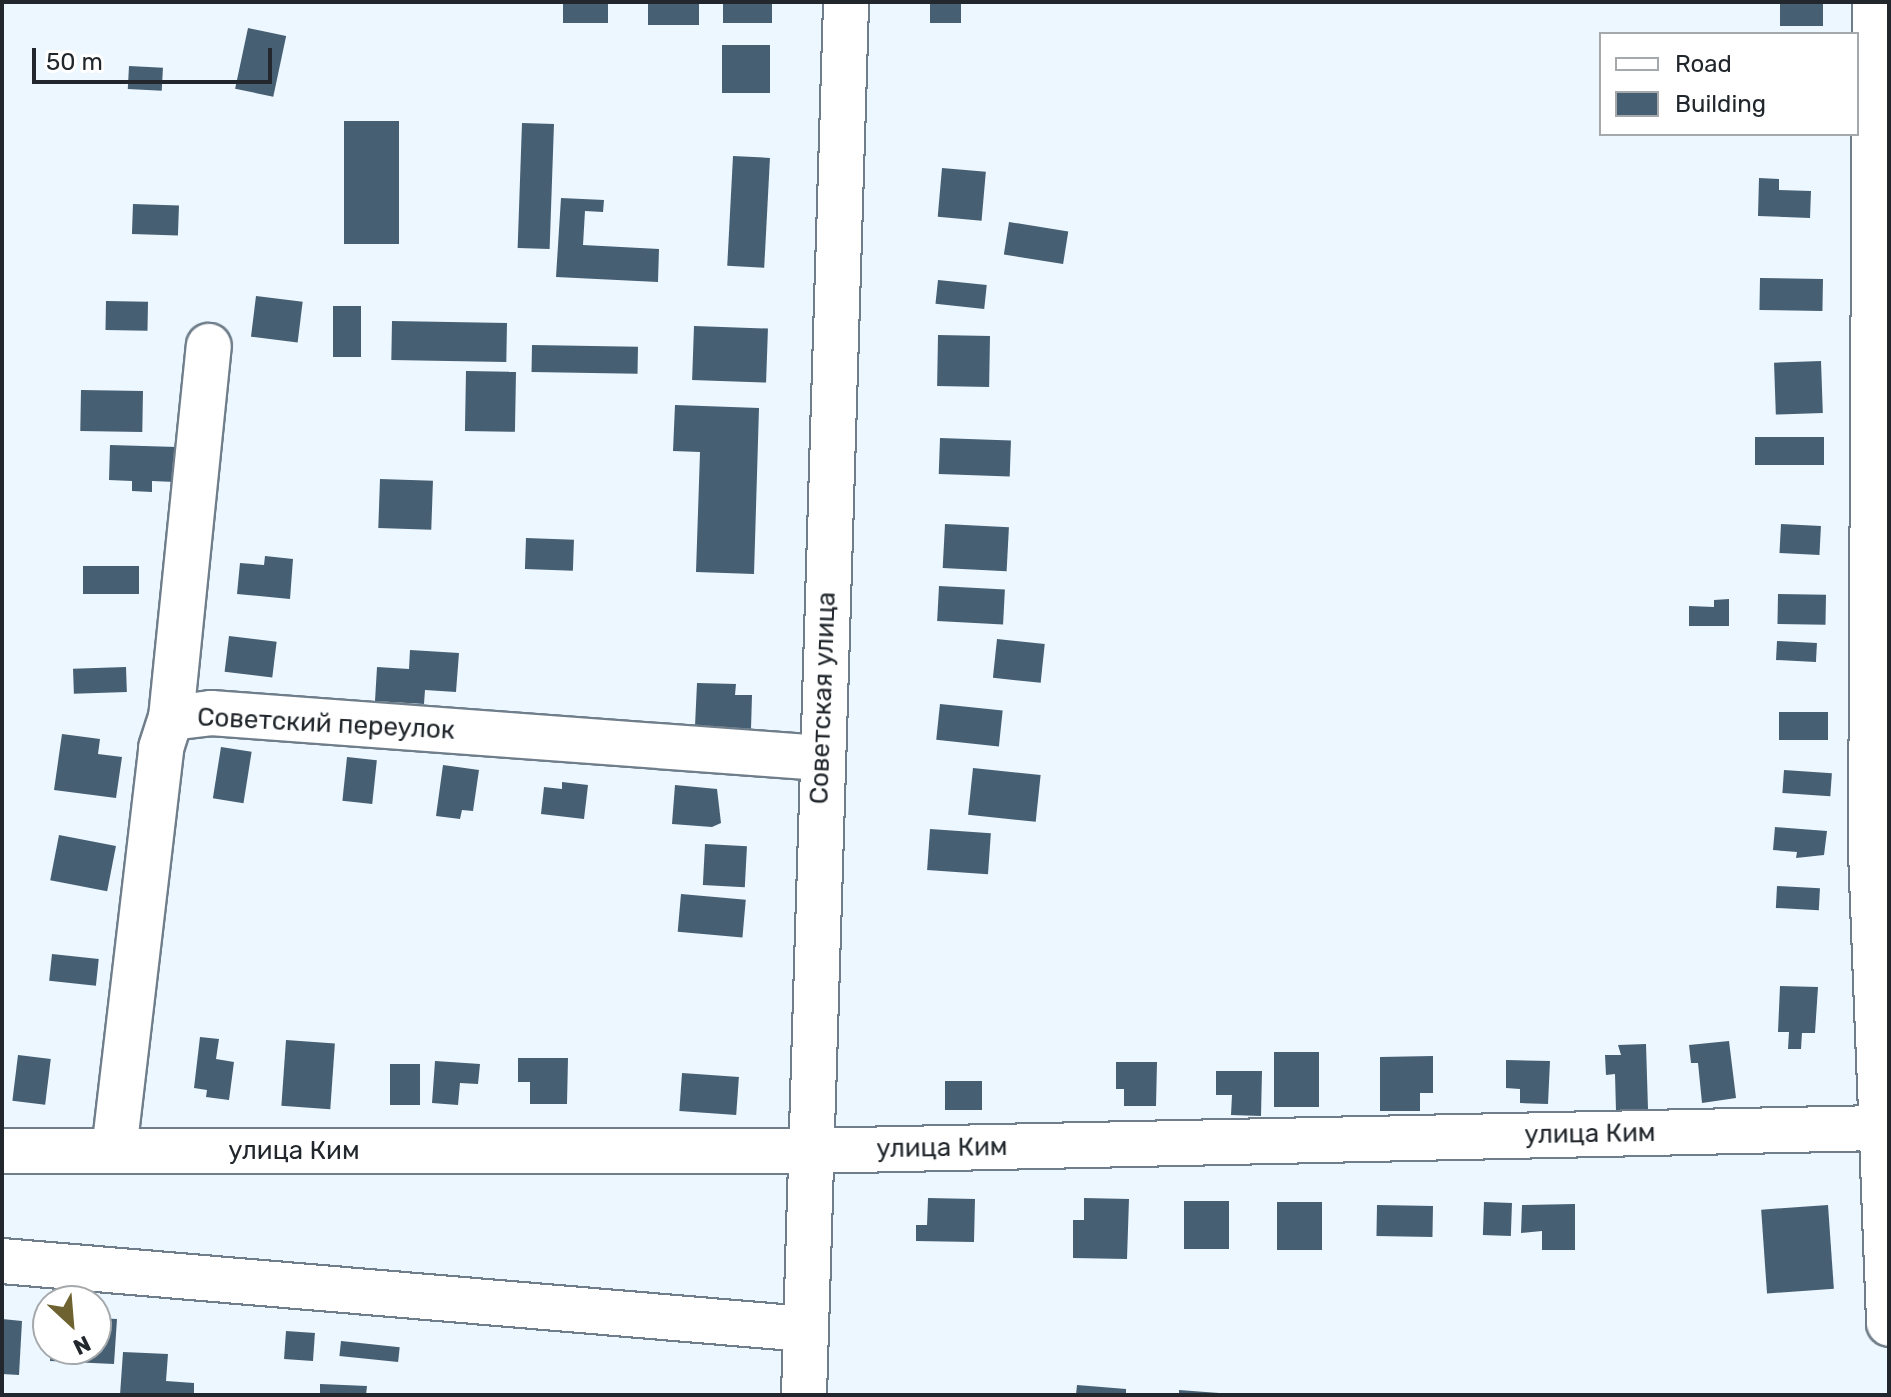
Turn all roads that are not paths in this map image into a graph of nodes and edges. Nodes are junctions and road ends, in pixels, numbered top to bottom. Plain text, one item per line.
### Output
1 (846, 2) edge
2 (1875, 2) edge
3 (209, 346) dead end
4 (171, 718) junction
5 (821, 758) junction
6 (1880, 850) edge
7 (1881, 1128) junction
8 (2, 1151) edge
9 (114, 1151) junction
10 (808, 1151) junction
11 (2, 1261) edge
12 (1889, 1324) edge
13 (805, 1329) junction
14 (804, 1395) edge

1 - 5 street, Советская улица
2 - 6 street
3 - 4 street
4 - 5 street, Советский переулок
4 - 9 street, Советский переулок
5 - 10 street, Советская улица
6 - 7 street
7 - 10 street, улица Ким
7 - 12 street
8 - 9 street, улица Ким
9 - 10 street, улица Ким
10 - 13 street, Советская улица
11 - 13 street
13 - 14 street, Советская улица

